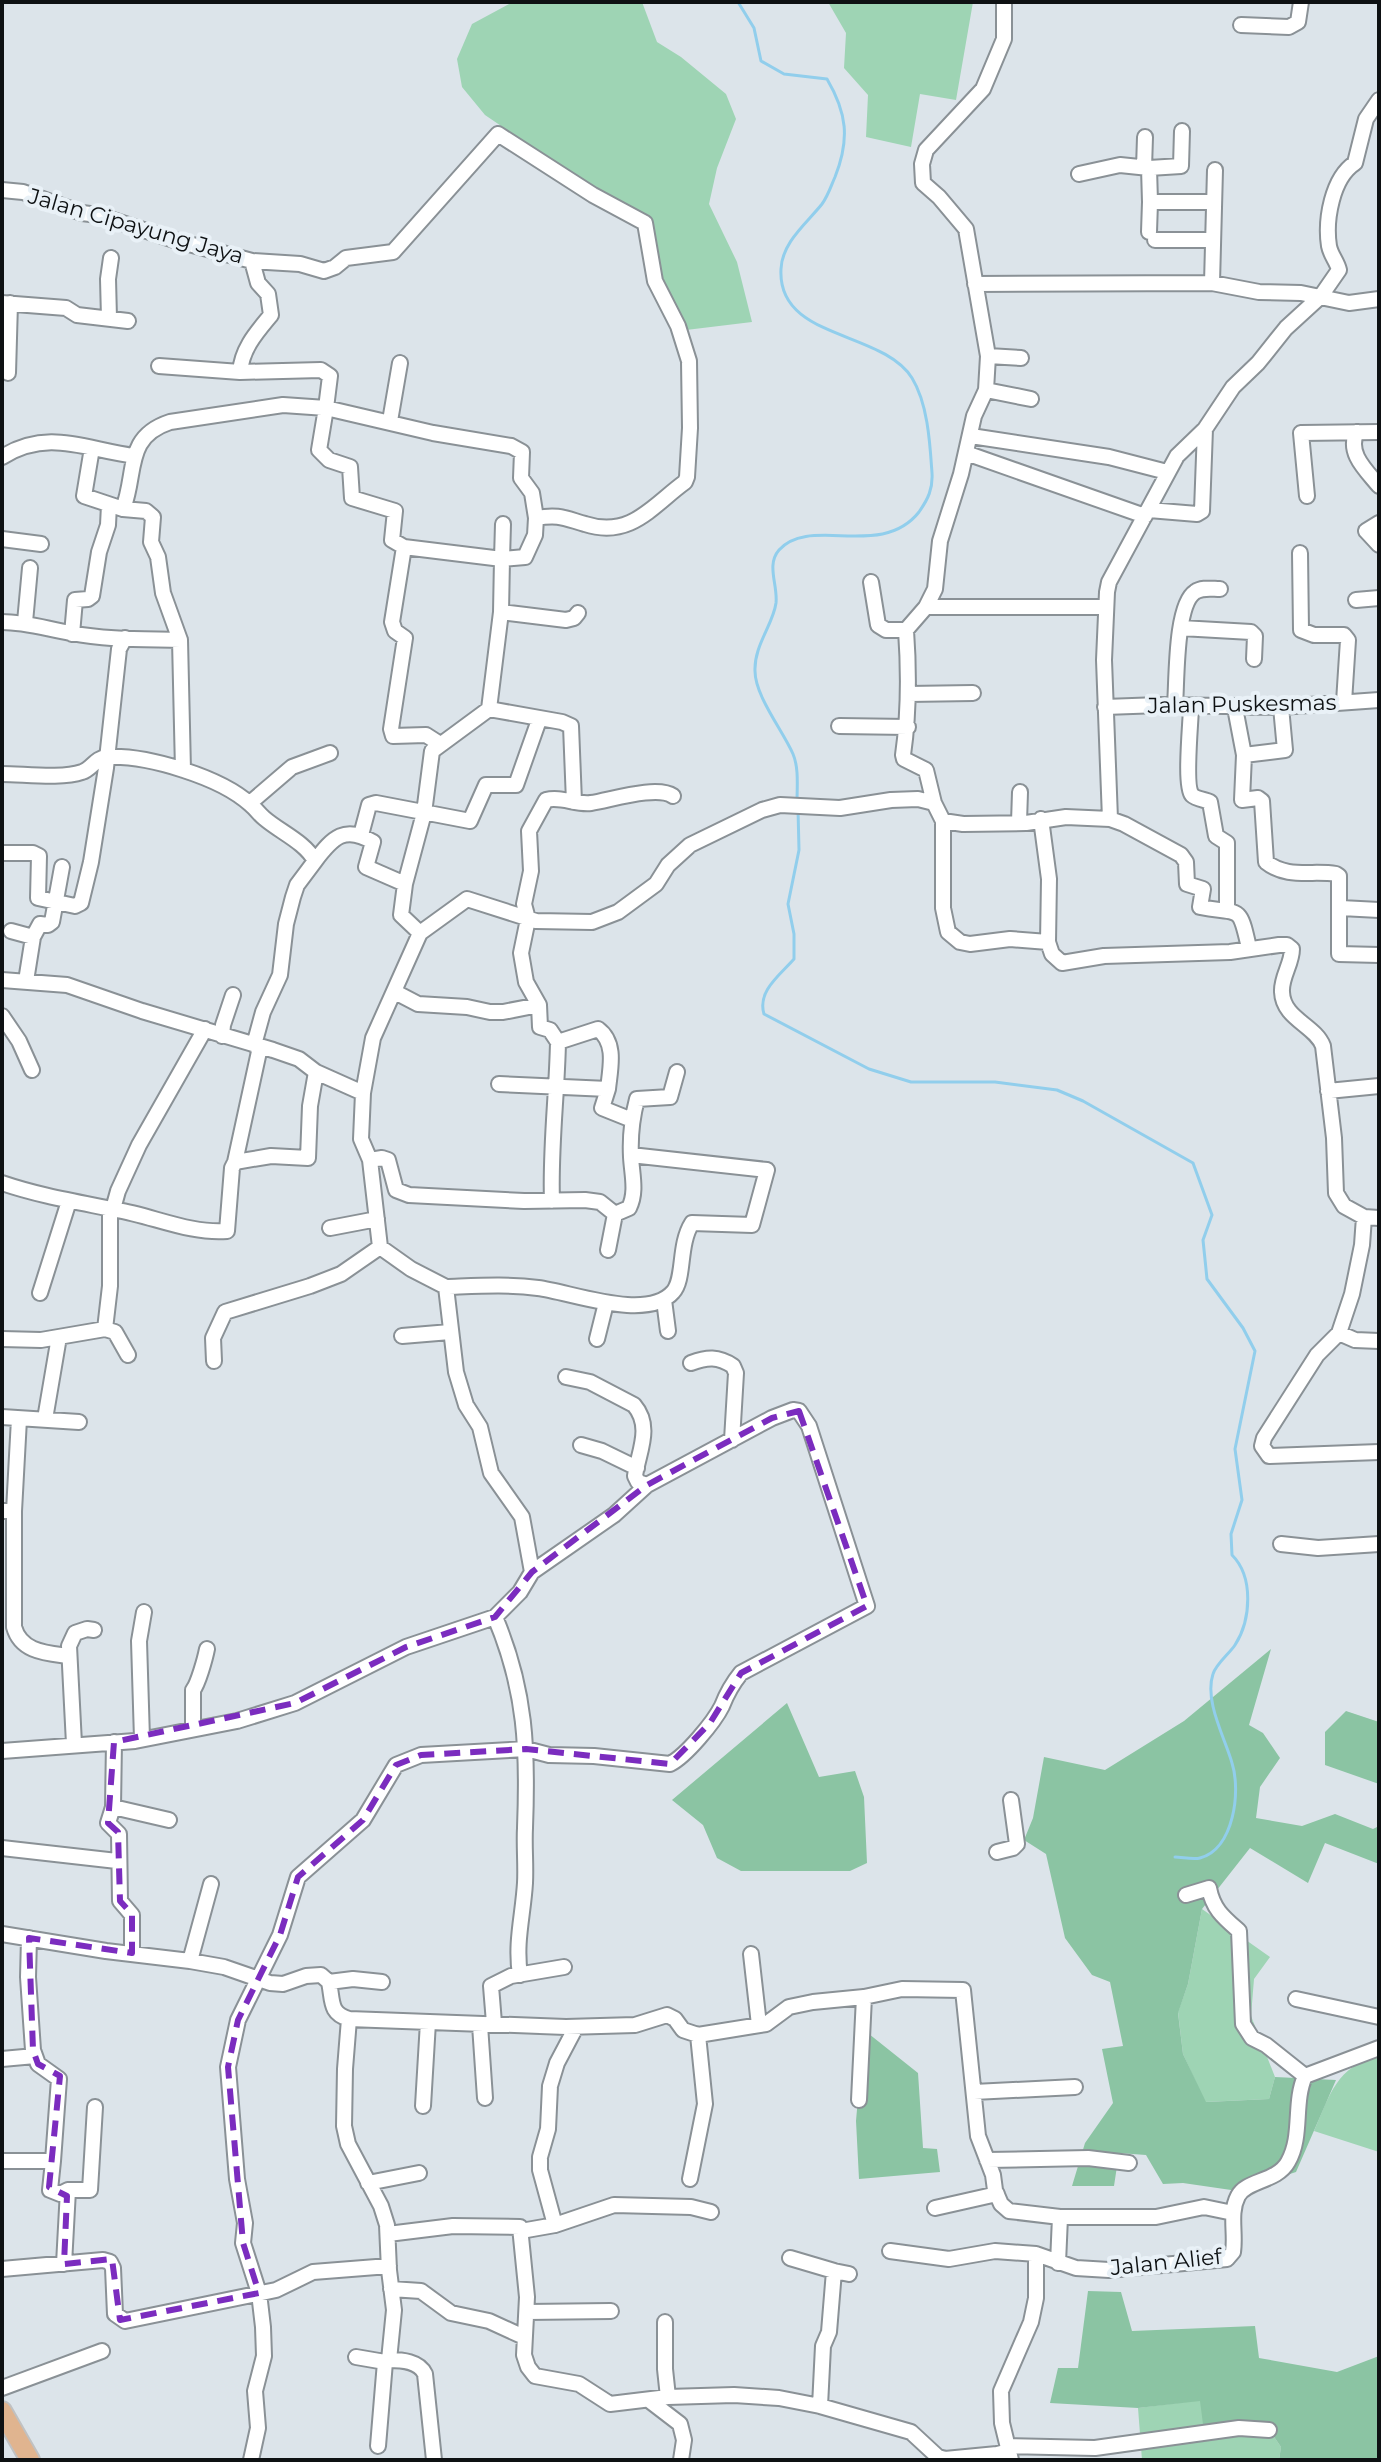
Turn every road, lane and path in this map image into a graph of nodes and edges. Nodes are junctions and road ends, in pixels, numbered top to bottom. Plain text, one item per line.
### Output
1 (1004, 2) edge
2 (1301, 2) edge
3 (1241, 25) dead end
4 (1379, 100) edge
5 (1182, 131) dead end
6 (1145, 137) dead end
7 (1146, 168) junction
8 (1215, 170) dead end
9 (1079, 174) dead end
10 (2, 190) edge
11 (1150, 202) junction
12 (1213, 202) junction
13 (1212, 240) junction
14 (111, 258) dead end
15 (252, 261) junction
16 (1212, 283) junction
17 (975, 284) junction
18 (1321, 296) junction
19 (1379, 299) edge
20 (6, 303) edge
21 (109, 318) junction
22 (128, 321) dead end
23 (988, 356) junction
24 (1021, 358) dead end
25 (400, 363) dead end
26 (159, 366) dead end
27 (240, 372) junction
28 (8, 373) dead end
29 (986, 390) junction
30 (1031, 399) dead end
31 (326, 408) junction
32 (390, 421) junction
33 (1205, 429) junction
34 (1357, 432) junction
35 (1379, 432) edge
36 (971, 436) junction
37 (92, 448) junction
38 (966, 453) junction
39 (135, 456) junction
40 (2, 457) edge
41 (1167, 472) junction
42 (1379, 486) edge
43 (1307, 496) dead end
44 (116, 507) junction
45 (1147, 513) junction
46 (536, 518) junction
47 (1379, 523) edge
48 (503, 524) dead end
49 (2, 539) edge
50 (41, 544) dead end
51 (1379, 545) edge
52 (404, 547) junction
53 (1300, 553) dead end
54 (502, 559) junction
55 (30, 568) dead end
56 (871, 582) dead end
57 (1220, 589) dead end
58 (1379, 598) edge
59 (1356, 600) dead end
60 (926, 607) junction
61 (1106, 607) junction
62 (501, 612) junction
63 (578, 613) dead end
64 (2, 622) edge
65 (25, 622) junction
66 (1181, 628) junction
67 (906, 630) junction
68 (72, 634) junction
69 (125, 638) junction
70 (180, 640) junction
71 (1254, 659) dead end
72 (973, 693) dead end
73 (908, 694) junction
74 (1379, 700) edge
75 (1344, 702) junction
76 (1175, 705) junction
77 (1191, 706) junction
78 (1105, 707) junction
79 (1281, 707) junction
80 (489, 709) junction
81 (1236, 713) dead end
82 (539, 720) junction
83 (839, 726) dead end
84 (908, 727) junction
85 (440, 744) junction
86 (330, 753) dead end
87 (1244, 755) junction
88 (106, 757) junction
89 (183, 770) junction
90 (2, 774) edge
91 (1020, 792) dead end
92 (673, 796) dead end
93 (574, 802) junction
94 (250, 803) junction
95 (934, 803) junction
96 (424, 813) junction
97 (1041, 819) junction
98 (1110, 819) junction
99 (943, 821) junction
100 (1019, 822) junction
101 (361, 835) junction
102 (2, 853) edge
103 (315, 861) junction
104 (62, 867) dead end
105 (405, 884) junction
106 (57, 901) junction
107 (1341, 908) junction
108 (1227, 910) junction
109 (1379, 910) edge
110 (528, 919) junction
111 (11, 931) dead end
112 (420, 933) junction
113 (33, 937) junction
114 (1048, 942) junction
115 (1249, 948) junction
116 (1379, 955) edge
117 (2, 980) edge
118 (26, 981) junction
119 (395, 992) junction
120 (233, 995) dead end
121 (539, 1005) junction
122 (2, 1016) edge
123 (205, 1029) junction
124 (222, 1036) junction
125 (558, 1042) junction
126 (257, 1046) junction
127 (32, 1070) dead end
128 (316, 1072) junction
129 (677, 1072) dead end
130 (499, 1084) dead end
131 (557, 1086) junction
132 (1379, 1086) edge
133 (608, 1089) junction
134 (1328, 1091) junction
135 (363, 1093) junction
136 (632, 1120) junction
137 (631, 1155) junction
138 (370, 1160) junction
139 (235, 1162) junction
140 (2, 1183) edge
141 (69, 1201) junction
142 (552, 1201) junction
143 (112, 1209) junction
144 (615, 1214) junction
145 (1371, 1218) edge
146 (377, 1219) junction
147 (330, 1228) dead end
148 (380, 1247) junction
149 (608, 1250) dead end
150 (446, 1287) junction
151 (40, 1293) dead end
152 (664, 1300) junction
153 (606, 1303) junction
154 (105, 1329) junction
155 (668, 1331) dead end
156 (450, 1332) junction
157 (1339, 1333) junction
158 (402, 1336) dead end
159 (59, 1337) junction
160 (2, 1339) edge
161 (597, 1339) dead end
162 (1379, 1341) edge
163 (128, 1355) dead end
164 (214, 1361) dead end
165 (691, 1363) dead end
166 (566, 1377) dead end
167 (2, 1417) edge
168 (19, 1419) junction
169 (45, 1419) junction
170 (79, 1422) dead end
171 (732, 1440) junction
172 (581, 1445) dead end
173 (1379, 1452) edge
174 (637, 1468) junction
175 (647, 1485) junction
176 (8, 1511) edge
177 (1281, 1544) dead end
178 (1379, 1544) edge
179 (532, 1572) junction
180 (144, 1612) dead end
181 (495, 1617) junction
182 (94, 1630) dead end
183 (207, 1649) dead end
184 (68, 1656) junction
185 (193, 1728) junction
186 (142, 1739) junction
187 (114, 1742) junction
188 (74, 1744) junction
189 (526, 1749) junction
190 (2, 1751) edge
191 (1011, 1800) dead end
192 (113, 1807) junction
193 (169, 1820) dead end
194 (2, 1848) edge
195 (997, 1852) dead end
196 (117, 1861) junction
197 (211, 1884) dead end
198 (1186, 1895) dead end
199 (2, 1934) edge
200 (29, 1938) junction
201 (132, 1953) junction
202 (751, 1954) dead end
203 (190, 1961) junction
204 (564, 1967) dead end
205 (520, 1975) junction
206 (258, 1980) junction
207 (329, 1982) junction
208 (382, 1982) dead end
209 (864, 1997) junction
210 (1296, 1999) dead end
211 (1379, 2017) edge
212 (349, 2019) junction
213 (428, 2022) junction
214 (487, 2024) junction
215 (759, 2025) junction
216 (576, 2027) junction
217 (698, 2035) junction
218 (1379, 2048) edge
219 (35, 2056) junction
220 (2, 2059) edge
221 (1305, 2076) junction
222 (1075, 2087) dead end
223 (974, 2092) junction
224 (485, 2098) dead end
225 (859, 2100) dead end
226 (423, 2106) dead end
227 (95, 2107) dead end
228 (987, 2160) junction
229 (2, 2161) edge
230 (53, 2161) junction
231 (1129, 2163) dead end
232 (419, 2173) dead end
233 (690, 2179) dead end
234 (368, 2183) junction
235 (68, 2190) junction
236 (997, 2194) junction
237 (935, 2208) dead end
238 (711, 2212) dead end
239 (1233, 2213) junction
240 (1060, 2217) junction
241 (555, 2225) junction
242 (521, 2231) junction
243 (388, 2234) junction
244 (890, 2251) dead end
245 (1036, 2254) junction
246 (790, 2258) dead end
247 (1058, 2263) junction
248 (64, 2264) junction
249 (389, 2266) junction
250 (2, 2269) edge
251 (391, 2289) junction
252 (259, 2293) junction
253 (611, 2311) dead end
254 (527, 2312) junction
255 (665, 2322) dead end
256 (524, 2337) junction
257 (102, 2351) dead end
258 (356, 2357) dead end
259 (387, 2361) junction
260 (2, 2388) edge
261 (668, 2397) junction
262 (650, 2401) junction
263 (820, 2406) junction
264 (2, 2411) edge
265 (1269, 2430) dead end
266 (378, 2446) dead end
267 (1010, 2453) edge
268 (30, 2460) edge
269 (251, 2460) edge
270 (434, 2460) edge
271 (681, 2460) edge

1 - 17 street
2 - 3 street
4 - 18 street
5 - 7 street
6 - 7 street
7 - 9 street
7 - 11 street
8 - 12 street
10 - 15 street, Jalan Cipayung Jaya
11 - 12 street
11 - 13 street
12 - 13 street
13 - 16 street
14 - 21 street
15 - 27 street
15 - 46 street, Jalan Cipayung Jaya
16 - 17 street
16 - 18 street
17 - 23 street
18 - 19 street
18 - 33 street
20 - 21 street
20 - 28 street
21 - 22 street
23 - 24 street
23 - 29 street
25 - 32 street
26 - 27 street
27 - 31 street
29 - 30 street
29 - 36 street
31 - 32 street
31 - 39 street
31 - 52 street
32 - 46 street
33 - 41 street
33 - 45 street
34 - 35 street
34 - 42 street
34 - 43 street
36 - 38 street
36 - 41 street
37 - 39 street
37 - 40 street
37 - 44 street
38 - 45 street
38 - 60 street
39 - 44 street
41 - 45 street
44 - 68 street
44 - 70 street
45 - 61 street
46 - 54 street
47 - 51 street
48 - 54 street
49 - 50 street
52 - 54 street
52 - 85 street
53 - 75 street
54 - 62 street
55 - 65 street
56 - 67 street
57 - 66 street
58 - 59 street
60 - 61 street
60 - 67 street
61 - 78 street
62 - 63 street
62 - 80 street
64 - 65 street
65 - 68 street
66 - 71 street
66 - 76 street
67 - 73 street
68 - 69 street
69 - 70 street
69 - 88 street
70 - 89 street
72 - 73 street
73 - 84 street
74 - 75 street, Jalan Puskesmas
75 - 79 street, Jalan Puskesmas
76 - 77 street, Jalan Puskesmas
76 - 78 street, Jalan Puskesmas
77 - 79 street, Jalan Puskesmas
77 - 108 street
78 - 98 street
79 - 87 street
80 - 82 street
80 - 85 street
81 - 87 street
82 - 93 street
82 - 96 street
83 - 84 street
84 - 95 street
85 - 96 street
86 - 94 street
87 - 107 street
88 - 89 street
88 - 90 street
88 - 106 street
89 - 94 street
91 - 100 street
92 - 93 street
93 - 110 street
94 - 103 street
95 - 99 street
95 - 110 street
96 - 101 street
96 - 105 street
97 - 98 street
97 - 100 street
97 - 114 street
98 - 108 street
99 - 100 street
99 - 114 street
101 - 103 street
101 - 105 street
102 - 106 street
103 - 126 street
104 - 106 street
105 - 112 street
106 - 113 street
107 - 109 street
107 - 116 street
108 - 115 street
110 - 112 street
110 - 121 street
111 - 113 street
112 - 119 street
113 - 118 street
114 - 115 street
115 - 134 street
117 - 118 street
118 - 123 street
119 - 121 street
119 - 135 street
120 - 124 street
121 - 125 street
122 - 127 street
123 - 124 street
123 - 143 street
124 - 126 street
125 - 131 street
125 - 133 street
126 - 128 street
126 - 139 street
128 - 135 street
128 - 139 street
129 - 136 street
130 - 131 street
131 - 133 street
131 - 142 street
132 - 134 street
133 - 136 street
134 - 145 street
135 - 138 street
136 - 137 street
137 - 144 street
137 - 152 street
138 - 142 street
138 - 146 street
139 - 143 street
140 - 141 street
141 - 143 street
141 - 151 street
142 - 144 street
143 - 154 street
144 - 149 street
145 - 157 street
146 - 147 street
146 - 148 street
148 - 150 street
148 - 164 street
150 - 153 street
150 - 156 street
152 - 153 street
152 - 155 street
153 - 161 street
154 - 159 street
154 - 163 street
156 - 158 street
156 - 179 street
157 - 162 street
157 - 173 street
159 - 160 street
159 - 169 street
165 - 171 street
166 - 174 street
167 - 168 street
168 - 169 street
168 - 176 street
169 - 170 street
171 - 175 street
171 - 189 street
172 - 174 street
174 - 175 street
175 - 179 street
176 - 184 street
177 - 178 street
179 - 181 street
180 - 186 street
181 - 185 street
181 - 189 street
182 - 184 street
183 - 185 street
184 - 188 street
185 - 186 street
186 - 187 street
187 - 188 street
187 - 192 street
188 - 190 street
189 - 205 street
189 - 206 street
191 - 195 street
192 - 193 street
192 - 196 street
194 - 196 street
196 - 201 street
197 - 203 street
198 - 221 street
199 - 200 street
200 - 201 street
200 - 219 street
201 - 203 street
202 - 215 street
203 - 206 street
204 - 205 street
205 - 214 street
206 - 207 street
206 - 252 street
207 - 208 street
207 - 212 street
209 - 215 street
209 - 223 street
209 - 225 street
210 - 211 street
212 - 213 street
212 - 234 street
213 - 214 street
213 - 226 street
214 - 216 street
214 - 224 street
215 - 217 street
216 - 217 street
216 - 241 street
217 - 233 street
218 - 221 street
219 - 220 street
219 - 230 street
221 - 239 street, Jalan Alief
222 - 223 street
223 - 228 street
227 - 235 street
228 - 231 street
228 - 236 street
229 - 230 street
230 - 235 street
232 - 234 street
234 - 243 street
235 - 248 street
236 - 237 street
236 - 240 street, Jalan Alief
238 - 241 street
239 - 240 street, Jalan Alief
239 - 247 street, Jalan Alief
240 - 247 street
241 - 242 street
242 - 243 street
242 - 254 street
243 - 249 street
244 - 245 street
245 - 247 street
245 - 267 street
246 - 263 street
248 - 250 street
248 - 252 street
249 - 251 street
249 - 252 street
251 - 256 street
251 - 259 street
252 - 269 street
253 - 254 street
254 - 256 street
255 - 261 street
256 - 262 street
257 - 260 street
258 - 259 street
259 - 266 street
259 - 270 street
261 - 262 street
261 - 263 street
262 - 271 street
263 - 267 street
264 - 268 main road
265 - 267 street

